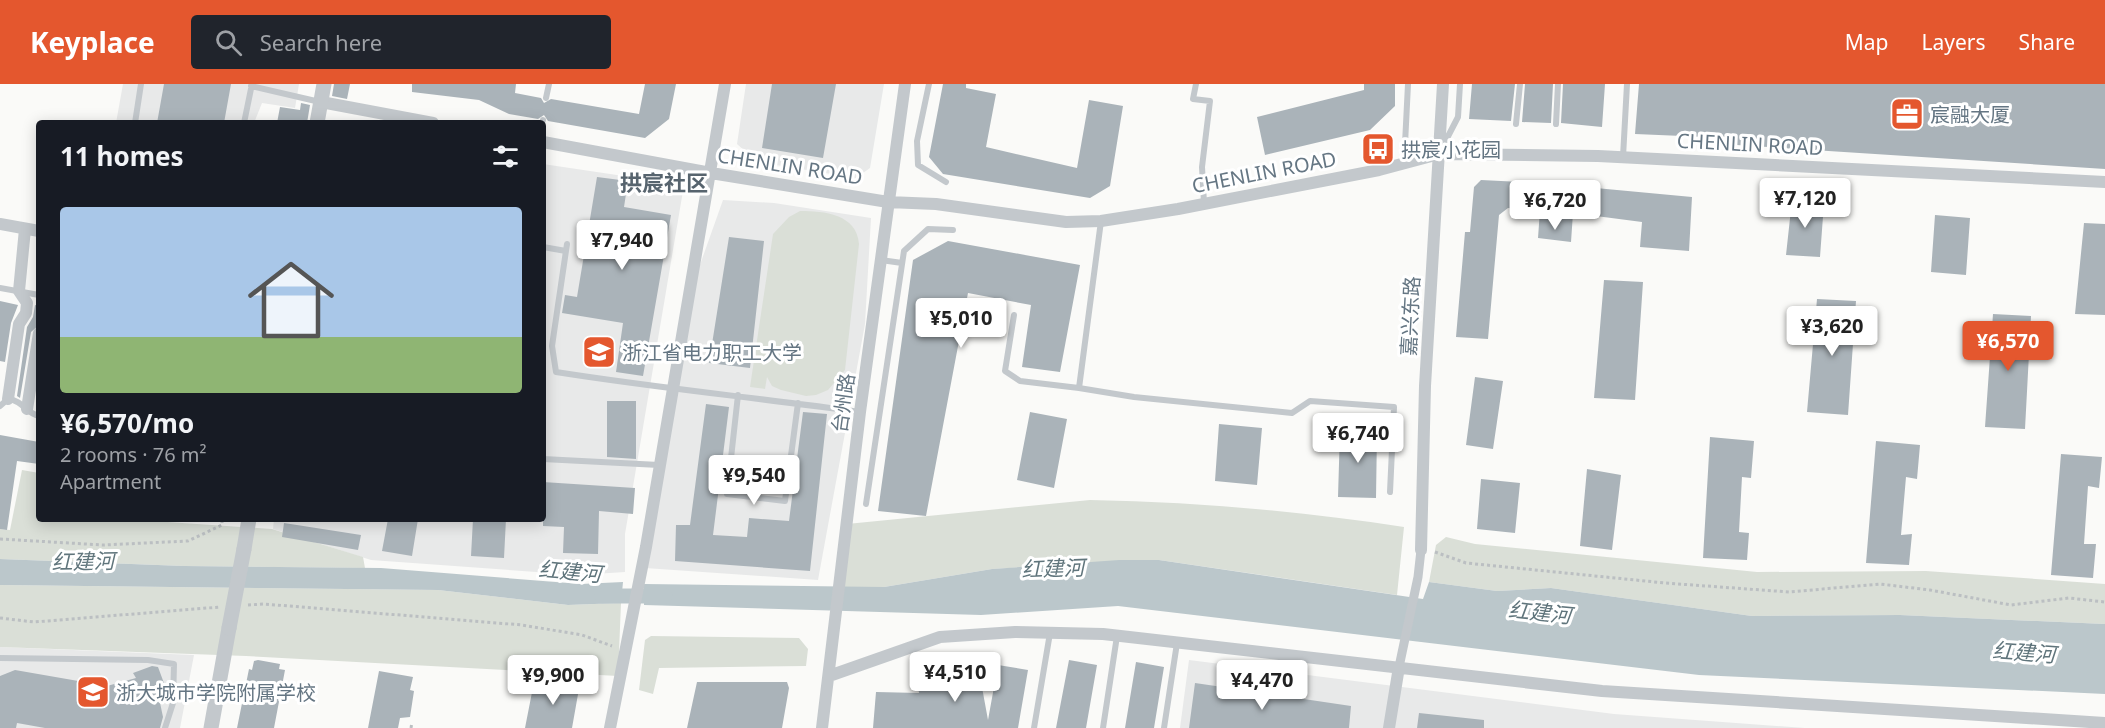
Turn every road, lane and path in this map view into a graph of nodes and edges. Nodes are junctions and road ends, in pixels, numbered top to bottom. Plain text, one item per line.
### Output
1 (141, 84) edge
2 (324, 84) edge
3 (549, 84) edge
4 (725, 84) edge
5 (905, 84) edge
6 (929, 84) edge
7 (1196, 84) edge
8 (1408, 84) edge
9 (1443, 84) edge
10 (1460, 84) edge
11 (1520, 84) edge
12 (1558, 84) edge
13 (1627, 84) edge
14 (251, 85) edge
15 (546, 98) dead end
16 (321, 102) junction
17 (135, 120) edge
18 (245, 120) edge
19 (318, 120) edge
20 (417, 120) edge
21 (1516, 124) dead end
22 (1556, 124) dead end
23 (546, 143) edge
24 (1439, 154) junction
25 (1623, 157) junction
26 (1404, 164) junction
27 (711, 173) junction
28 (946, 182) dead end
29 (2105, 182) edge
30 (888, 202) junction
31 (1204, 203) junction
32 (1101, 221) junction
33 (0, 224) edge
34 (25, 229) junction
35 (953, 230) dead end
36 (36, 231) edge
37 (546, 248) edge
38 (881, 260) junction
39 (902, 263) junction
40 (0, 288) edge
41 (19, 291) junction
42 (36, 294) edge
43 (1014, 315) dead end
44 (36, 352) edge
45 (1079, 388) junction
46 (672, 390) junction
47 (738, 395) junction
48 (4, 402) edge
49 (798, 403) junction
50 (27, 409) junction
51 (860, 412) junction
52 (36, 416) edge
53 (546, 459) edge
54 (660, 465) junction
55 (1390, 492) dead end
56 (866, 504) dead end
57 (222, 522) edge
58 (248, 522) edge
59 (0, 539) edge
60 (1421, 550) junction
61 (2105, 602) edge
62 (241, 606) dead end
63 (229, 607) dead end
64 (0, 618) edge
65 (1050, 633) junction
66 (1117, 636) junction
67 (1177, 642) junction
68 (625, 650) junction
69 (0, 658) edge
70 (1399, 667) junction
71 (829, 676) junction
72 (412, 722) dead end
73 (2105, 723) edge
74 (165, 728) edge
75 (211, 728) edge
76 (411, 728) edge
77 (610, 728) edge
78 (822, 728) edge
79 (1034, 728) edge
80 (1103, 728) edge
81 (1164, 728) edge
82 (1389, 728) edge

1 - 17 lane
2 - 16 street
3 - 15 lane
4 - 27 street
5 - 30 street, 台州路
6 - 28 lane
7 - 31 lane
8 - 26 lane
9 - 24 street, 嘉兴东路
10 - 24 lane
11 - 21 lane
12 - 22 lane
13 - 25 lane
14 - 16 lane
14 - 18 lane
16 - 19 street
16 - 20 street
23 - 27 street, CHENLIN ROAD
24 - 25 street, CHENLIN ROAD
24 - 26 street, CHENLIN ROAD
24 - 60 street, 嘉兴东路
25 - 29 street, CHENLIN ROAD
26 - 31 street, CHENLIN ROAD
27 - 30 street, CHENLIN ROAD
27 - 46 street
30 - 32 street, CHENLIN ROAD
30 - 38 street, 台州路
31 - 32 street, CHENLIN ROAD
32 - 45 lane
33 - 34 street
34 - 36 street
34 - 41 street
35 - 39 lane
37 - 46 lane
38 - 39 lane
38 - 51 street, 台州路
39 - 56 lane
40 - 41 lane
41 - 42 lane
41 - 48 street
43 - 45 lane
44 - 50 street
45 - 55 lane
46 - 47 lane
46 - 54 street
47 - 49 lane
47 - 49 lane
48 - 50 lane
49 - 51 lane
50 - 52 lane
51 - 71 street, 台州路
53 - 54 lane
54 - 68 street
57 - 59 path
58 - 75 street, bridge
60 - 61 path
60 - 70 street
62 - 68 path
63 - 64 path
65 - 66 street
65 - 71 street
65 - 79 lane
66 - 67 street
66 - 80 lane
67 - 70 street
67 - 81 lane
68 - 77 street
69 - 74 lane
70 - 73 street
70 - 82 street
71 - 78 street, 台州路
72 - 76 path

